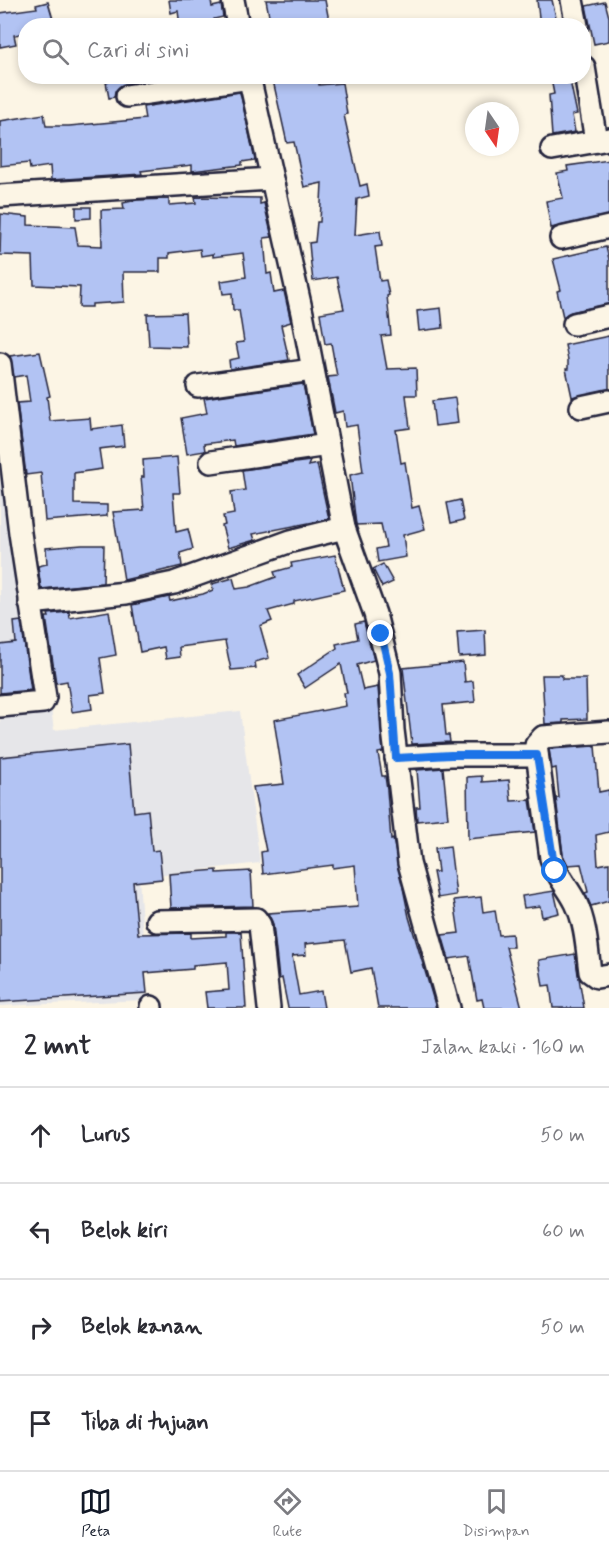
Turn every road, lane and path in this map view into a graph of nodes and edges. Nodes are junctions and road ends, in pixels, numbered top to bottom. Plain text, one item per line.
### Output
1 (232, 0) edge
2 (572, 0) edge
3 (236, 18) edge
4 (575, 18) edge
5 (205, 84) edge
6 (252, 84) edge
7 (588, 84) edge
8 (127, 96) dead end
9 (602, 140) edge
10 (552, 149) dead end
11 (272, 179) junction
12 (0, 196) edge
13 (609, 227) edge
14 (561, 238) dead end
15 (609, 316) edge
16 (574, 324) dead end
17 (0, 364) edge
18 (312, 370) junction
19 (198, 386) dead end
20 (609, 401) edge
21 (580, 407) dead end
22 (328, 445) junction
23 (211, 462) dead end
24 (344, 528) junction
25 (30, 603) junction
26 (0, 706) edge
27 (609, 732) edge
28 (537, 755) junction
29 (396, 758) junction
30 (157, 921) dead end
31 (609, 975) edge
32 (269, 1008) edge
33 (449, 1008) edge

1 - 3 street
2 - 4 street
5 - 8 street
6 - 11 street
7 - 9 street
9 - 10 street
11 - 12 street
11 - 18 street
13 - 14 street
15 - 16 street
17 - 25 street
18 - 19 street
18 - 22 street
20 - 21 street
22 - 23 street
22 - 24 street
24 - 25 street
24 - 29 street
25 - 26 street
27 - 28 street
28 - 29 street
28 - 31 street
29 - 33 street
30 - 32 street

